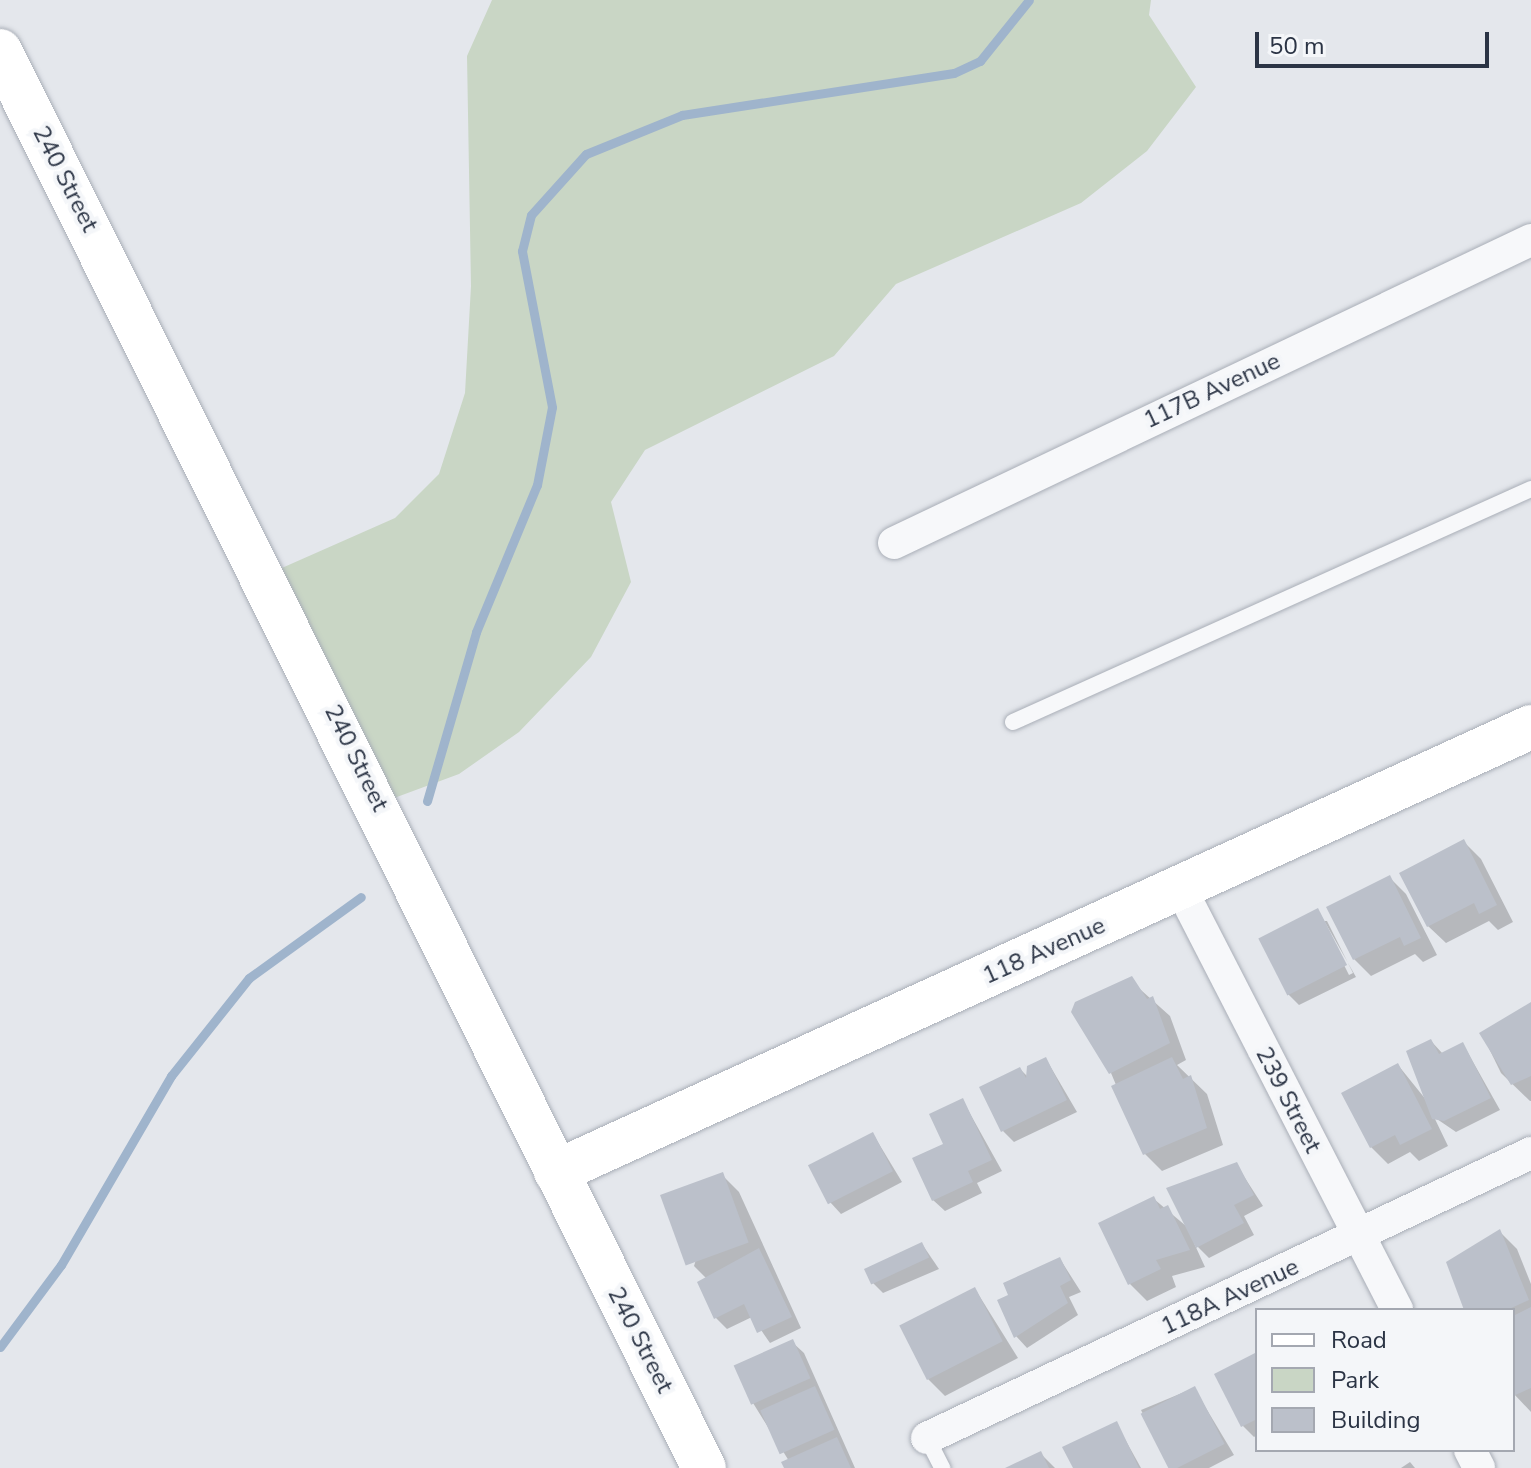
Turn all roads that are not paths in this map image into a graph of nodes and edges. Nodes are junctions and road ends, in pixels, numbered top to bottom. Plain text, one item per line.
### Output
1 (0, 51) edge
2 (1531, 240) edge
3 (1531, 489) edge
4 (894, 543) dead end
5 (1013, 722) dead end
6 (1531, 727) edge
7 (1181, 889) junction
8 (1531, 1153) edge
9 (556, 1172) junction
10 (1359, 1237) junction
11 (1396, 1308) edge
12 (927, 1438) joint
13 (704, 1468) edge
14 (942, 1468) edge

1 - 9 main road, 240 Street
2 - 4 street, 117B Avenue
3 - 5 lane
6 - 7 main road, 118 Avenue
7 - 9 main road, 118 Avenue
7 - 10 street, 239 Street
8 - 10 street, 118A Avenue
9 - 13 main road, 240 Street
10 - 11 street, 239 Street
10 - 12 street, 118A Avenue
12 - 14 lane

